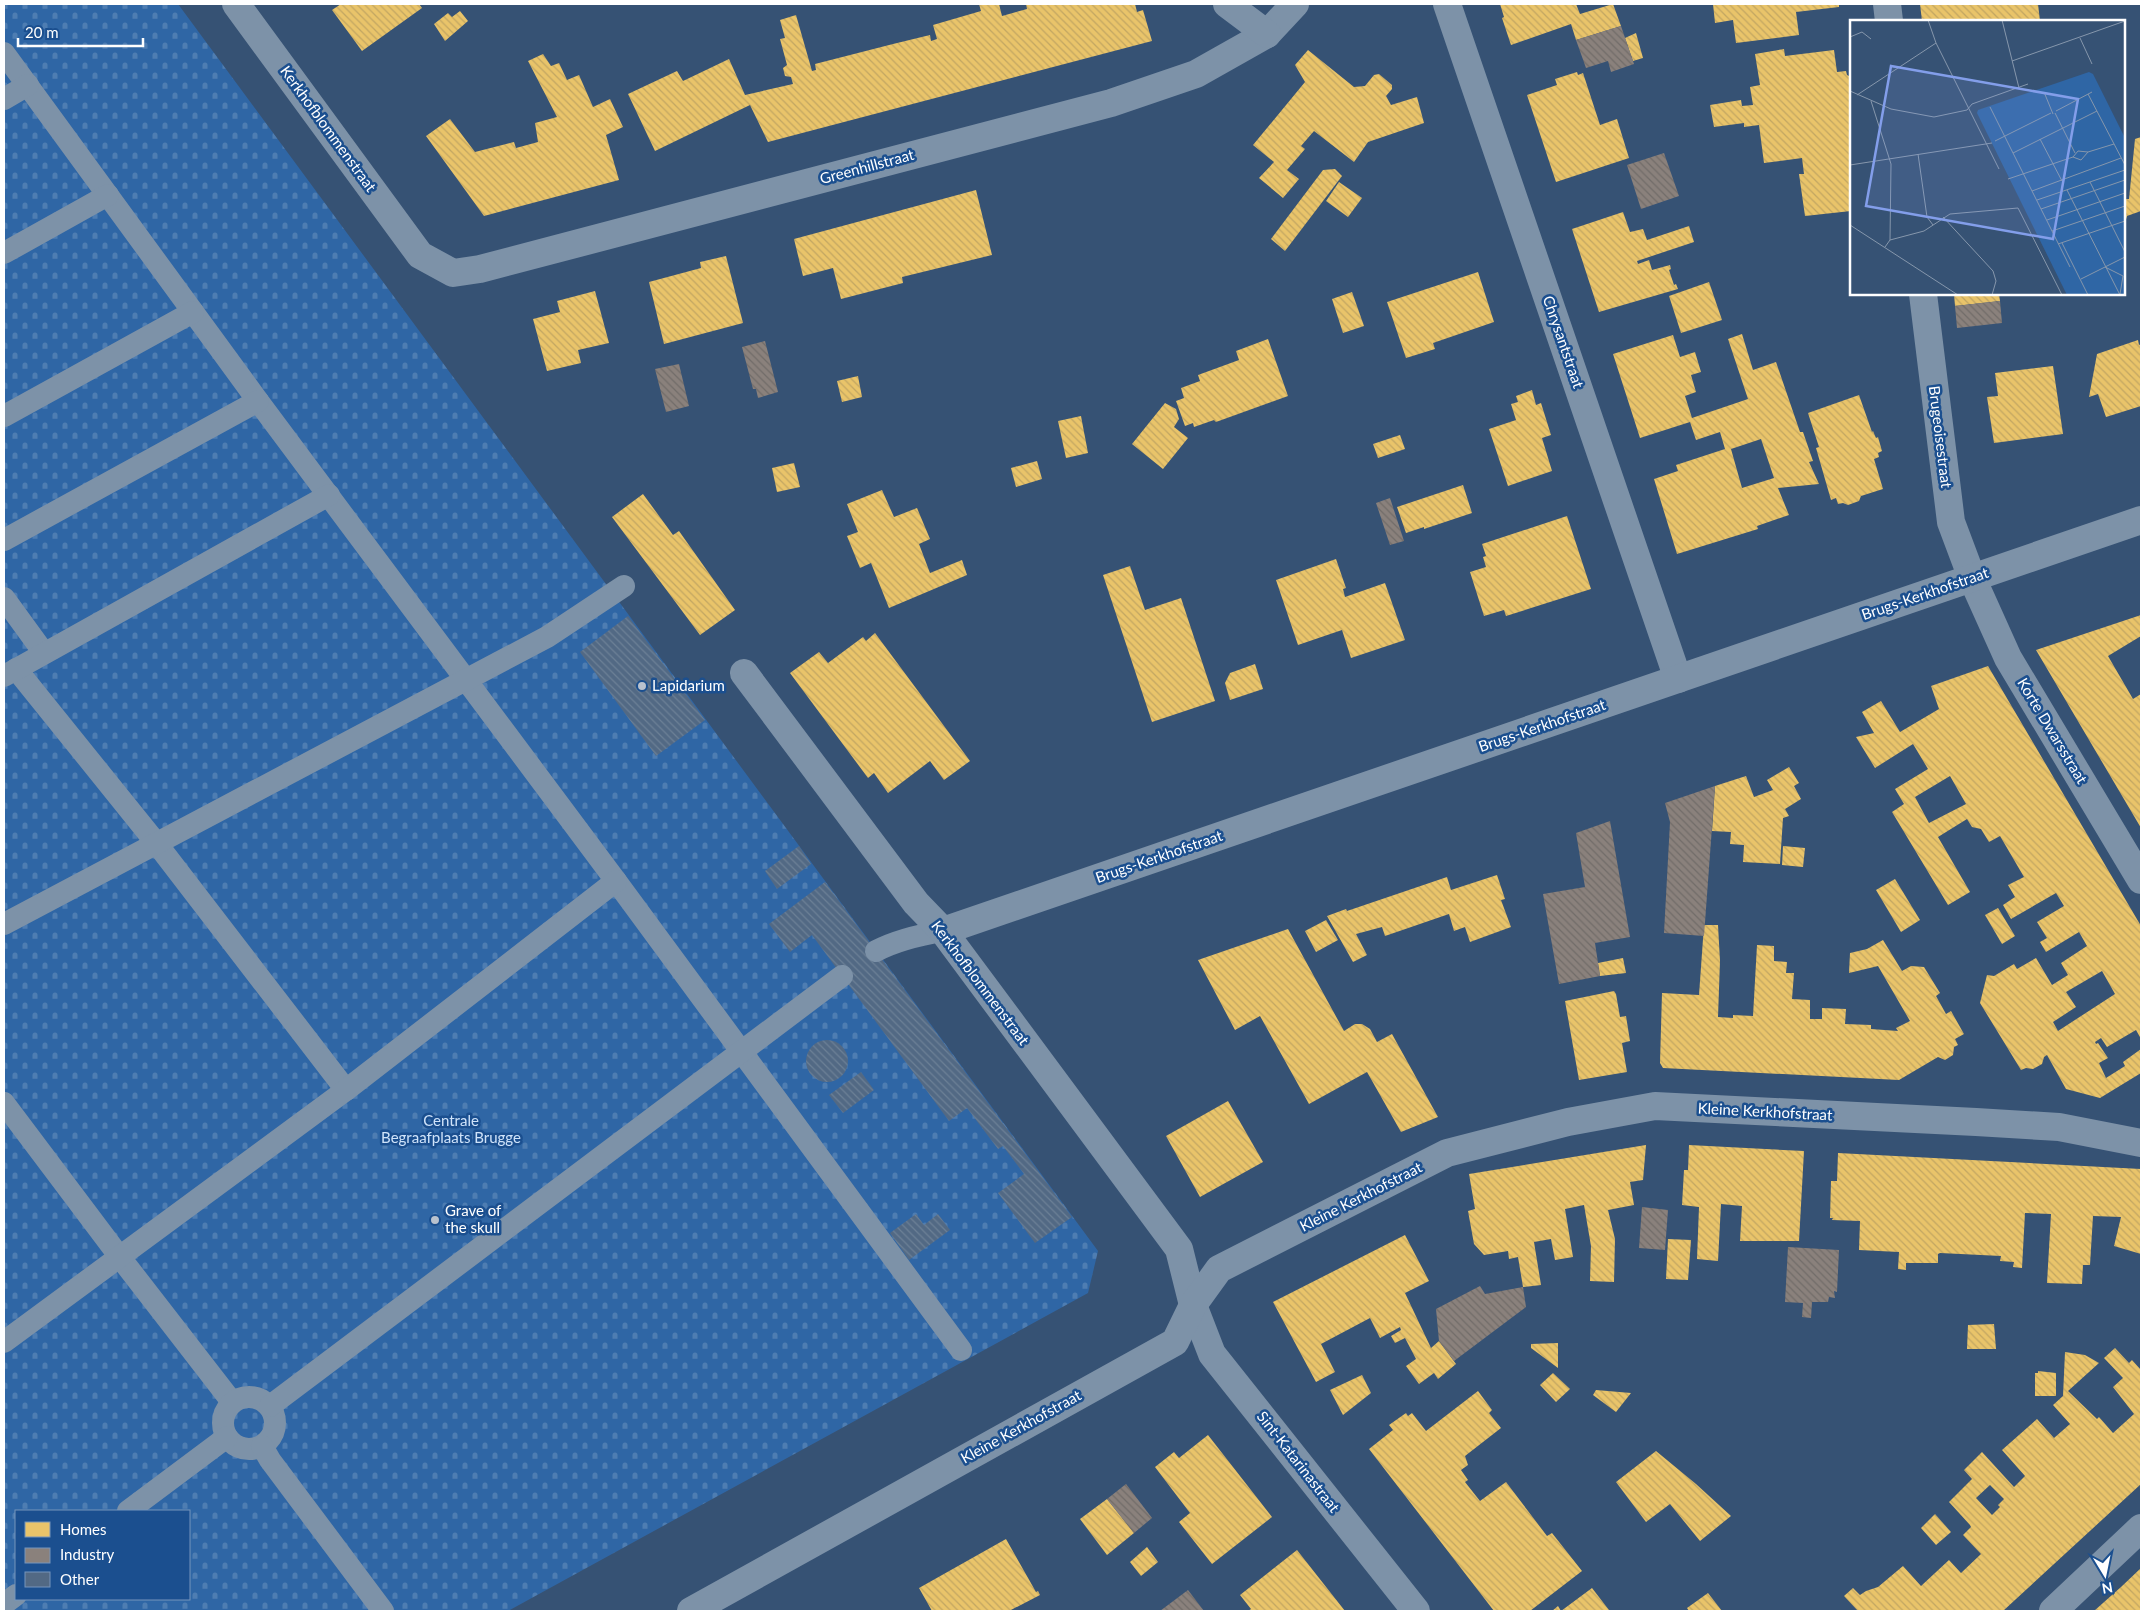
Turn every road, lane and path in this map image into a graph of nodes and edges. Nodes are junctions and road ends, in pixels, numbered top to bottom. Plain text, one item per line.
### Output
1 (236, 4) edge
2 (1227, 4) edge
3 (1295, 4) edge
4 (1447, 4) edge
5 (1887, 4) edge
6 (1889, 20) edge
7 (1267, 34) junction
8 (4, 53) edge
9 (28, 85) junction
10 (4, 99) edge
11 (108, 195) junction
12 (4, 253) edge
13 (420, 255) joint
14 (1923, 295) edge
15 (193, 312) junction
16 (258, 401) junction
17 (4, 416) edge
18 (329, 495) junction
19 (2141, 520) edge
20 (4, 540) edge
21 (1972, 578) junction
22 (624, 586) dead end
23 (4, 598) edge
24 (44, 653) junction
25 (10, 672) edge
26 (744, 673) dead end
27 (466, 679) junction
28 (1678, 679) junction
29 (157, 844) junction
30 (2141, 880) edge
31 (616, 881) junction
32 (4, 924) edge
33 (943, 931) junction
34 (876, 952) dead end
35 (842, 976) dead end
36 (742, 1052) junction
37 (346, 1090) junction
38 (4, 1103) edge
39 (2141, 1143) edge
40 (119, 1256) junction
41 (1194, 1305) junction
42 (4, 1342) edge
43 (962, 1350) dead end
44 (232, 1402) junction
45 (270, 1406) junction
46 (227, 1437) junction
47 (262, 1446) junction
48 (129, 1510) edge
49 (2141, 1528) edge
50 (15, 1596) edge
51 (4, 1604) edge
52 (383, 1611) edge
53 (691, 1611) edge
54 (1416, 1611) edge
55 (2052, 1611) edge

1 - 13 street, Kerkhofblommenstraat
2 - 7 street
3 - 7 street, Greenhillstraat
4 - 28 street, Chrysantstraat
5 - 6 street
7 - 13 street, Greenhillstraat
8 - 9 lane
9 - 10 lane
9 - 11 lane
11 - 12 lane
11 - 15 lane
14 - 21 street, Brugeoisestraat
15 - 16 lane
15 - 17 lane
16 - 18 lane
16 - 20 lane
18 - 24 lane
18 - 27 lane
19 - 21 street, Brugs-Kerkhofstraat
21 - 28 street, Brugs-Kerkhofstraat
21 - 30 street, Korte Dwarsstraat
22 - 27 lane
23 - 24 lane
24 - 25 lane
25 - 29 lane
26 - 33 street, Kerkhofblommenstraat
27 - 29 lane
27 - 31 lane
28 - 33 street, Brugs-Kerkhofstraat
29 - 32 lane
29 - 37 lane
31 - 36 lane
31 - 37 lane
33 - 34 lane
33 - 41 street, Kerkhofblommenstraat
35 - 36 lane
36 - 43 lane
36 - 45 lane
37 - 40 lane
38 - 40 lane
39 - 41 street, Kleine Kerkhofstraat
40 - 42 lane
40 - 44 lane
41 - 53 street, Kleine Kerkhofstraat
41 - 54 street, Sint-Katarinastraat
44 - 45 lane
44 - 46 lane
45 - 47 lane
46 - 47 lane
46 - 48 lane
47 - 52 lane
49 - 55 street
50 - 51 lane

